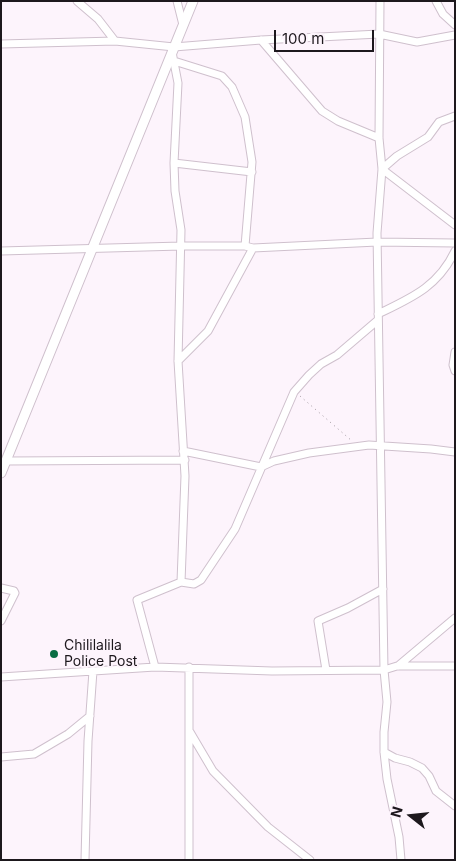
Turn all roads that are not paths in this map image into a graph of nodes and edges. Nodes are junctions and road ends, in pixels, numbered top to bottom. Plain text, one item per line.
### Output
1 (77, 1) edge
2 (177, 1) edge
3 (192, 1) edge
4 (380, 1) edge
5 (436, 1) edge
6 (183, 25) junction
7 (455, 25) edge
8 (379, 34) junction
9 (455, 35) edge
10 (261, 40) junction
11 (116, 41) junction
12 (1, 44) edge
13 (174, 53) junction
14 (455, 116) edge
15 (379, 138) junction
16 (174, 163) junction
17 (382, 169) junction
18 (252, 172) junction
19 (455, 225) edge
20 (377, 242) junction
21 (455, 243) edge
22 (181, 246) junction
23 (249, 247) junction
24 (93, 248) junction
25 (1, 251) edge
26 (455, 251) edge
27 (378, 317) junction
28 (455, 352) edge
29 (178, 361) junction
30 (455, 371) edge
31 (380, 445) junction
32 (183, 451) junction
33 (455, 452) edge
34 (185, 460) junction
35 (6, 461) junction
36 (261, 467) junction
37 (1, 473) edge
38 (181, 582) junction
39 (1, 588) edge
40 (383, 589) junction
41 (455, 618) edge
42 (1, 621) edge
43 (397, 666) junction
44 (155, 667) junction
45 (189, 667) junction
46 (454, 667) edge
47 (326, 670) junction
48 (384, 670) junction
49 (93, 671) junction
50 (1, 676) edge
51 (90, 716) junction
52 (189, 731) junction
53 (384, 752) junction
54 (1, 757) edge
55 (455, 806) edge
56 (85, 860) edge
57 (189, 860) edge
58 (310, 860) edge
59 (402, 860) edge

1 - 11 street
2 - 6 street
3 - 6 street
4 - 8 street
5 - 7 street
6 - 13 street
8 - 9 street
8 - 10 street
8 - 15 street
10 - 13 street
10 - 15 street
11 - 12 street
11 - 13 street
13 - 16 street
13 - 18 street
13 - 24 street
14 - 17 street
15 - 17 street
16 - 18 street
16 - 22 street
17 - 19 street
17 - 20 street
18 - 23 street
20 - 21 street
20 - 23 street
20 - 27 street
22 - 23 street
22 - 24 street
22 - 29 street
23 - 29 street
24 - 25 street
24 - 35 street
26 - 27 street
27 - 31 street
27 - 36 street
28 - 30 street
29 - 32 street
31 - 33 street
31 - 36 street
31 - 40 street
32 - 34 street
32 - 36 street
34 - 35 street
34 - 38 street
35 - 37 street
36 - 38 street
38 - 44 street
39 - 42 street
40 - 47 street
40 - 48 street
41 - 43 street
43 - 46 street
43 - 48 street
44 - 45 street
44 - 49 street
45 - 47 street
45 - 52 street
47 - 48 street
48 - 53 street
49 - 50 street
49 - 51 street
51 - 54 street
51 - 56 street
52 - 57 street
52 - 58 street
53 - 55 street
53 - 59 street

